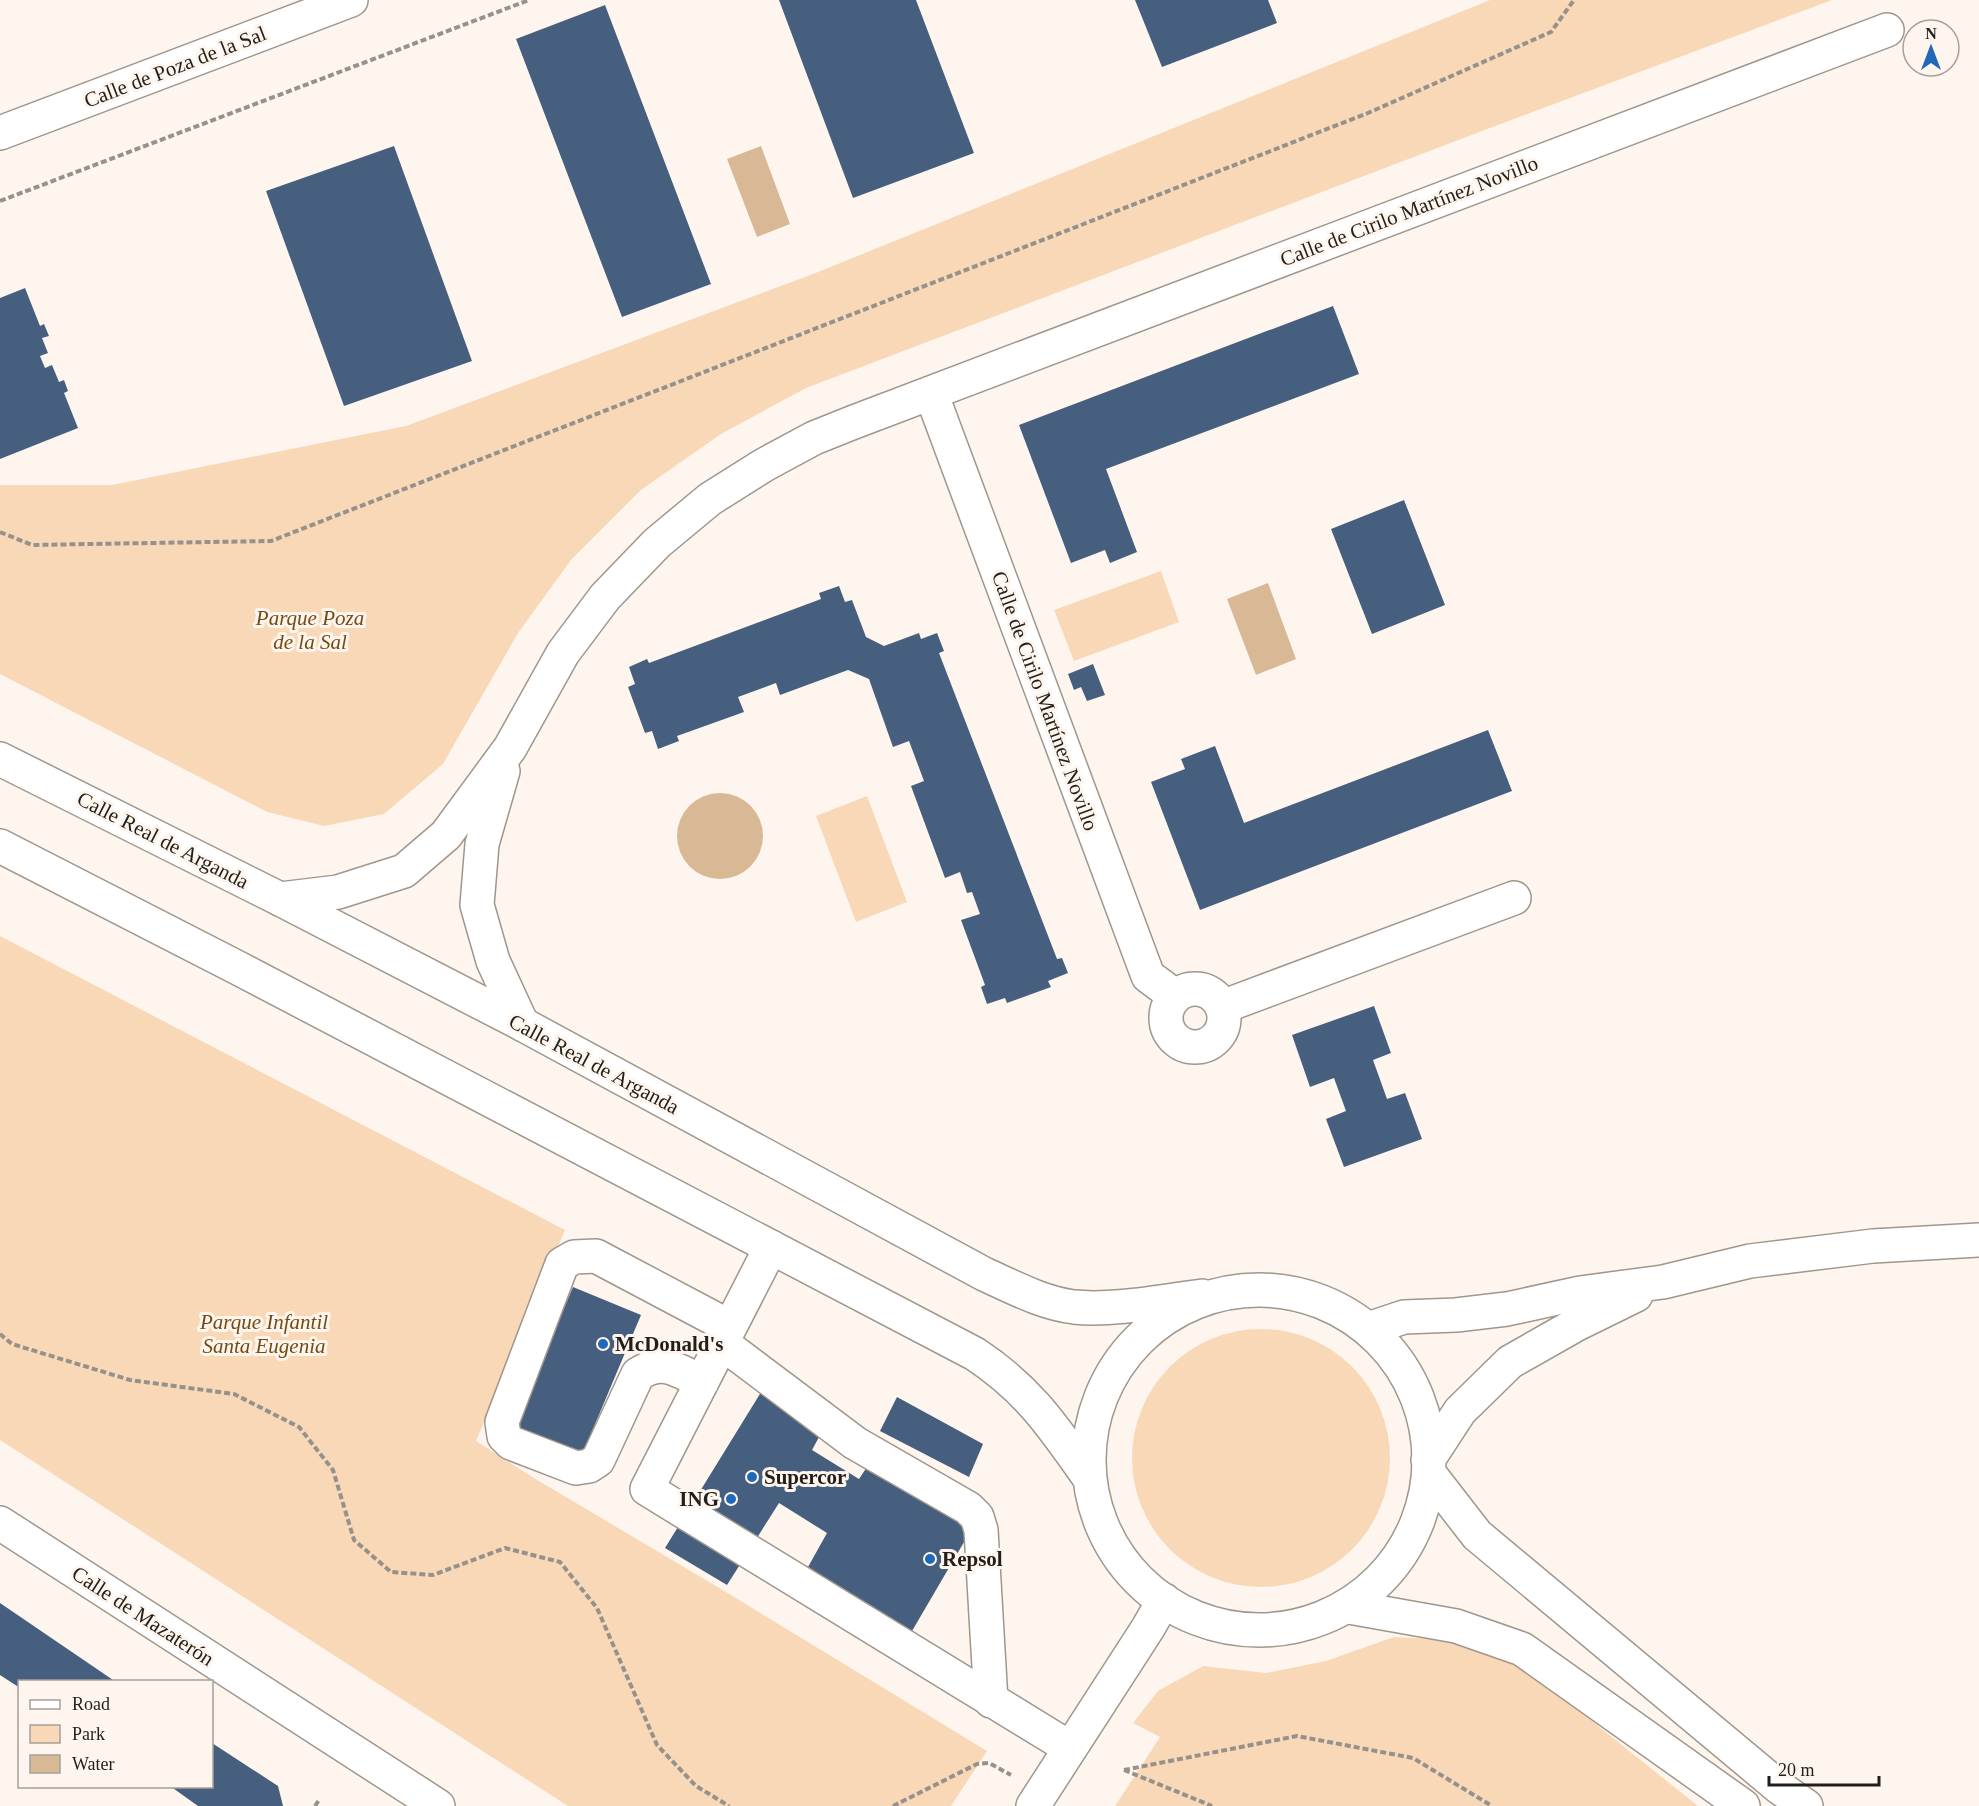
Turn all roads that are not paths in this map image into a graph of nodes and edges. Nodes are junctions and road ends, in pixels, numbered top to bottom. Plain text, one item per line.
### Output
1 (351, 0) edge
2 (1887, 30) dead end
3 (0, 133) edge
4 (931, 393) junction
5 (510, 748) junction
6 (0, 759) edge
7 (0, 846) edge
8 (1514, 898) dead end
9 (280, 899) junction
10 (1175, 996) junction
11 (1222, 1007) junction
12 (522, 1024) junction
13 (1979, 1240) edge
14 (771, 1246) junction
15 (1663, 1282) junction
16 (1203, 1296) junction
17 (1368, 1329) junction
18 (726, 1335) junction
19 (702, 1382) junction
20 (1428, 1466) junction
21 (1088, 1476) junction
22 (0, 1523) edge
23 (1164, 1600) junction
24 (1349, 1607) junction
25 (991, 1701) junction
26 (1070, 1748) junction
27 (438, 1806) edge
28 (1033, 1806) edge
29 (1743, 1806) edge
30 (1806, 1806) edge

1 - 3 main road, Calle de Poza de la Sal
2 - 4 main road, Calle de Cirilo Martínez Novillo
4 - 5 main road, Calle de Cirilo Martínez Novillo
4 - 10 main road, Calle de Cirilo Martínez Novillo
5 - 9 main road, Calle de Cirilo Martínez Novillo
5 - 12 main road, Calle de Cirilo Martínez Novillo
6 - 9 main road, Calle Real de Arganda
7 - 14 main road
8 - 11 main road
9 - 12 main road, Calle Real de Arganda
10 - 11 main road
10 - 11 main road
12 - 16 main road, Calle Real de Arganda
13 - 15 main road
14 - 18 main road
14 - 21 main road
15 - 17 main road
15 - 20 main road
16 - 17 main road
16 - 21 main road
17 - 20 main road
18 - 19 main road
18 - 19 main road
18 - 25 main road
19 - 25 main road
20 - 24 main road
20 - 30 main road
21 - 23 main road
22 - 27 main road, Calle de Mazaterón
23 - 24 main road
23 - 26 main road
24 - 29 main road
25 - 26 main road
26 - 28 main road

